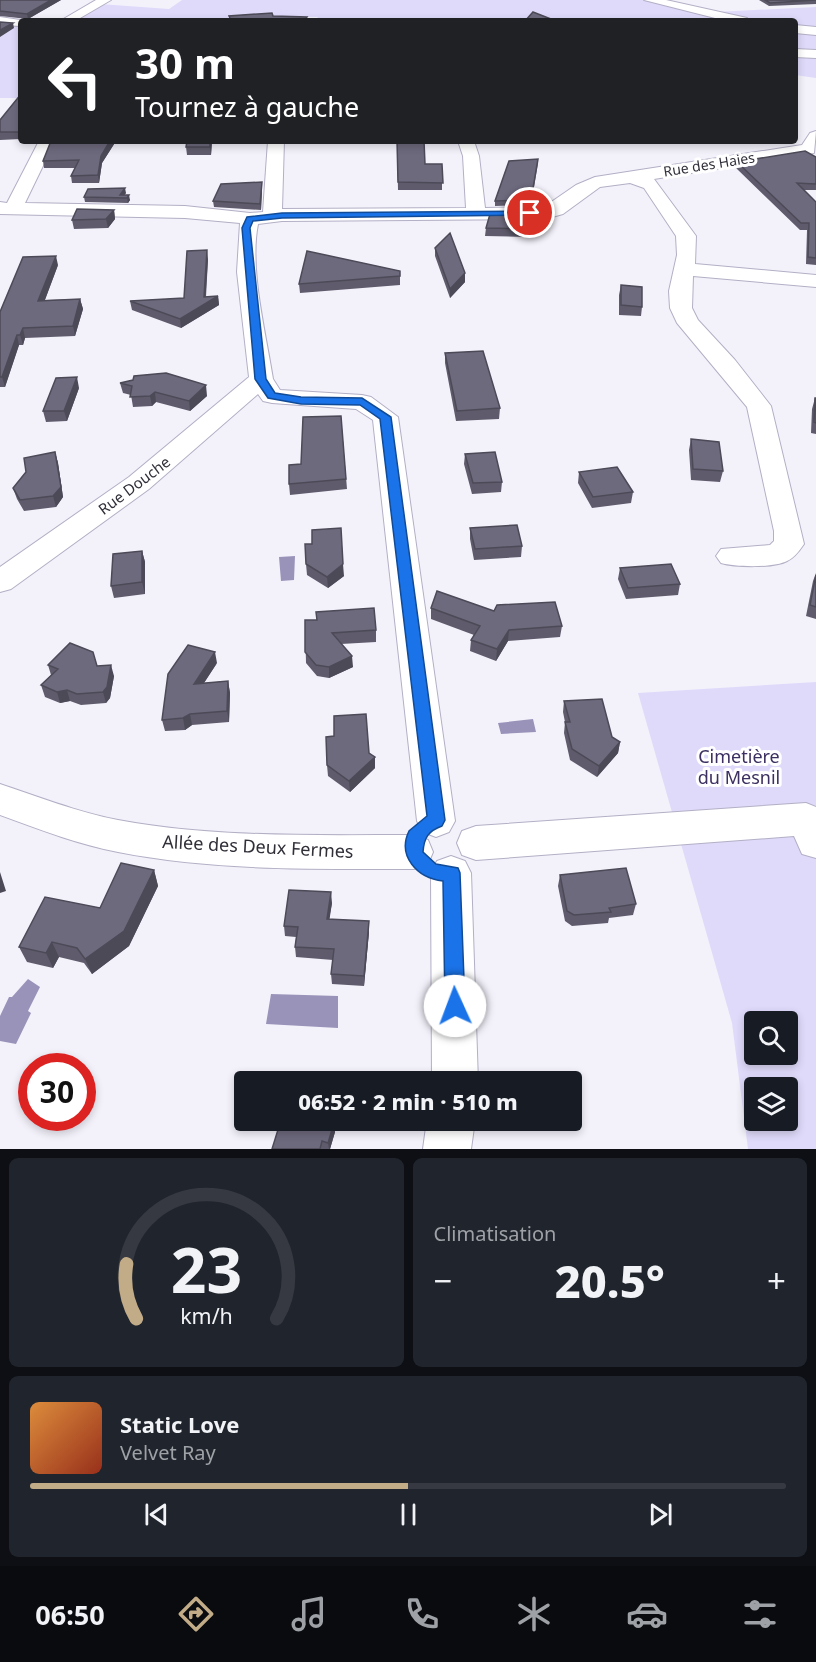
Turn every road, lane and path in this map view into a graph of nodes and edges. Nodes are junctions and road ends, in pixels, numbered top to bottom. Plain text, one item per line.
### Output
1 (105, 0) edge
2 (650, 0) edge
3 (72, 18) edge
4 (729, 18) edge
5 (0, 21) edge
6 (18, 22) edge
7 (798, 28) edge
8 (816, 31) edge
9 (798, 54) edge
10 (816, 54) edge
11 (816, 136) edge
12 (45, 144) edge
13 (275, 144) edge
14 (467, 144) edge
15 (59, 159) edge
16 (36, 160) junction
17 (631, 178) junction
18 (6, 208) edge
19 (476, 214) junction
20 (261, 217) junction
21 (686, 269) junction
22 (816, 280) edge
23 (261, 379) junction
24 (731, 556) dead end
25 (1, 579) edge
26 (0, 799) edge
27 (436, 820) junction
28 (816, 842) edge
29 (414, 852) junction
30 (464, 858) junction
31 (455, 1071) edge
32 (449, 1131) edge
33 (447, 1149) edge

1 - 3 street
2 - 4 street
5 - 6 street
7 - 8 street
9 - 10 street
11 - 17 street, Rue des Haies
12 - 16 street
13 - 20 street
14 - 19 street
15 - 16 street
16 - 18 street
17 - 19 street, Rue des Haies
17 - 21 street
18 - 20 street, Rue des Haies
19 - 20 street, Rue des Haies
20 - 23 street
21 - 22 street
21 - 24 street
23 - 25 street, Rue Douche
23 - 27 street
26 - 29 street, Allée des Deux Fermes
27 - 29 street
27 - 30 street
28 - 30 street
29 - 30 street
30 - 31 street
32 - 33 street

